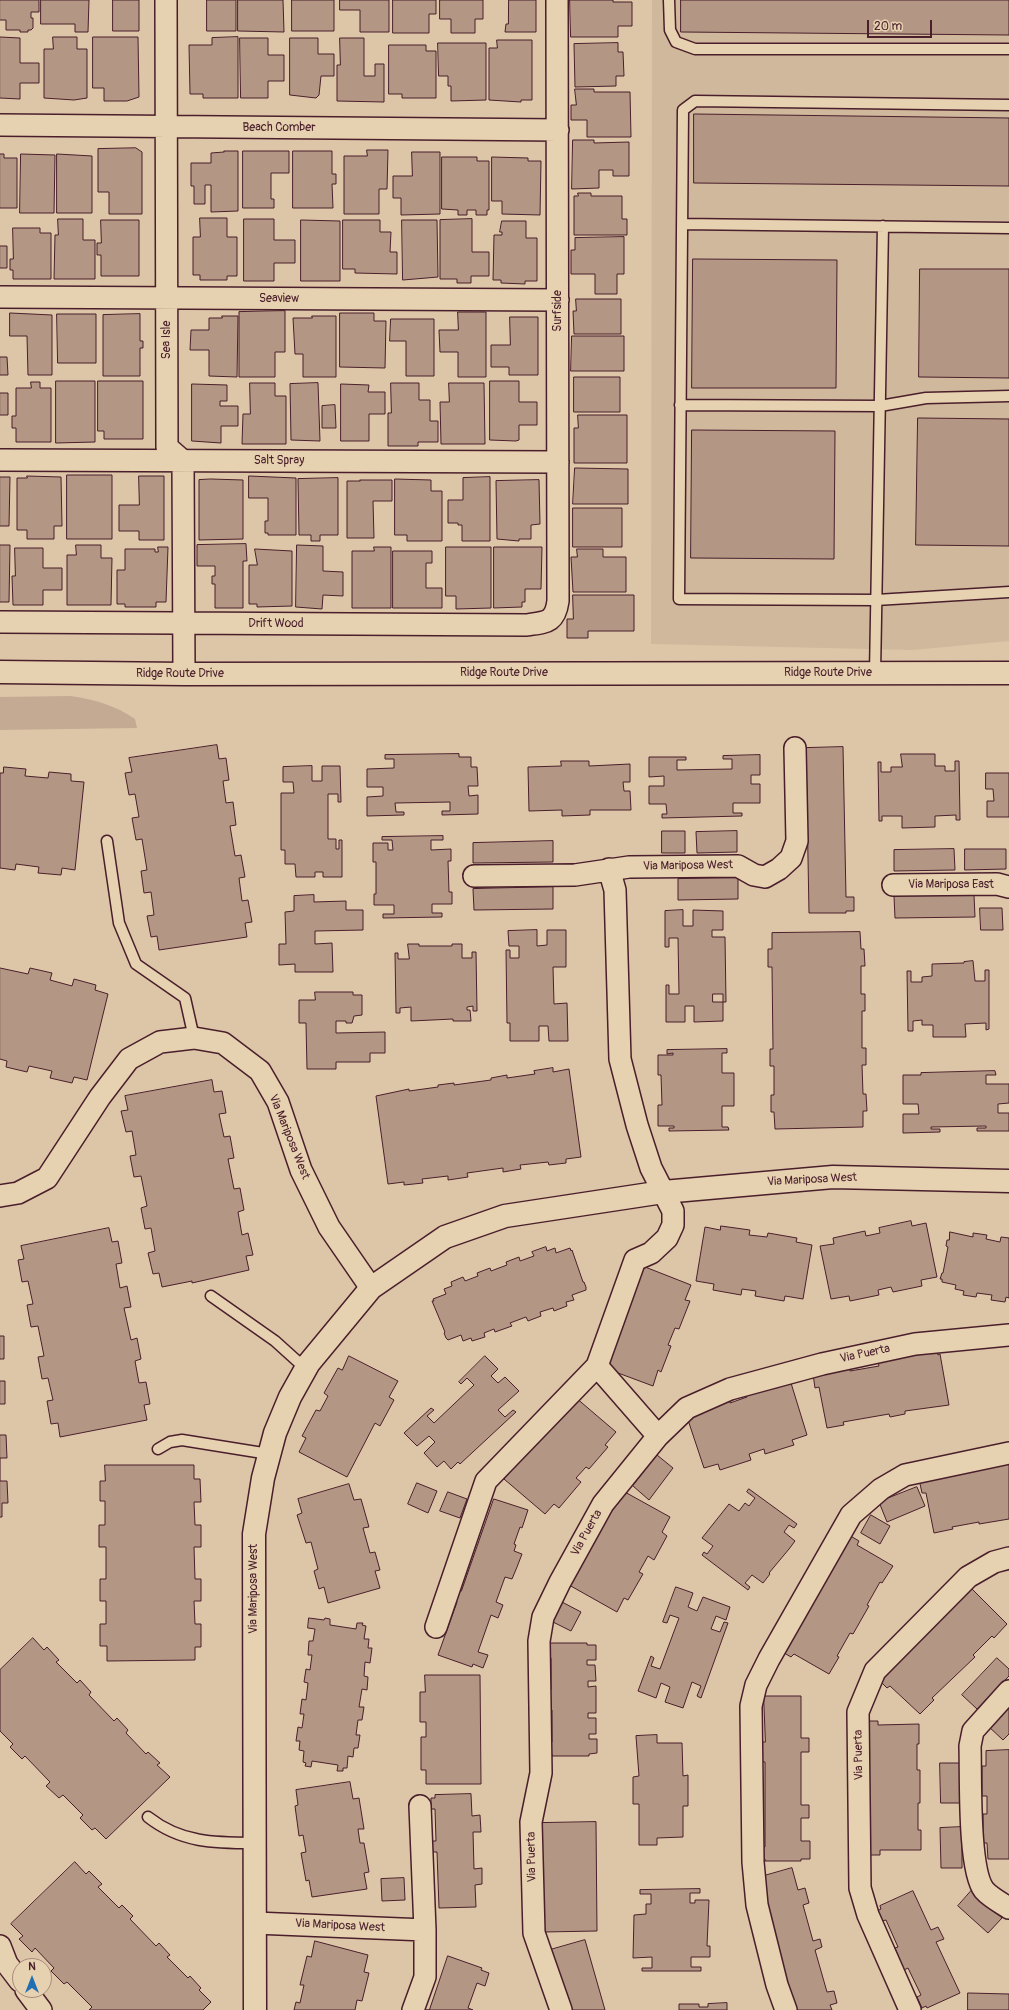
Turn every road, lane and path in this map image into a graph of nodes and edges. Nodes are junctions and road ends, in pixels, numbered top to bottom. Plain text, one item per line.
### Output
1 (166, 0) edge
2 (557, 0) edge
3 (669, 0) edge
4 (1009, 49) edge
5 (1009, 105) edge
6 (0, 125) edge
7 (166, 127) junction
8 (558, 130) junction
9 (682, 224) junction
10 (883, 226) junction
11 (1009, 228) edge
12 (0, 297) edge
13 (167, 298) junction
14 (558, 300) junction
15 (1009, 396) edge
16 (680, 405) junction
17 (880, 406) junction
18 (0, 460) edge
19 (183, 461) junction
20 (558, 462) junction
21 (1009, 592) edge
22 (876, 600) junction
23 (552, 620) joint
24 (0, 622) edge
25 (183, 623) junction
26 (0, 672) edge
27 (1009, 672) edge
28 (875, 673) junction
29 (184, 674) junction
30 (795, 748) dead end
31 (107, 841) dead end
32 (609, 869) junction
33 (474, 876) dead end
34 (893, 885) dead end
35 (1009, 887) edge
36 (194, 1038) junction
37 (1009, 1181) edge
38 (663, 1192) junction
39 (0, 1196) edge
40 (371, 1288) junction
41 (211, 1296) dead end
42 (1009, 1335) edge
43 (597, 1366) junction
44 (306, 1369) junction
45 (658, 1436) junction
46 (158, 1448) dead end
47 (1009, 1453) edge
48 (269, 1454) junction
49 (1009, 1558) edge
50 (436, 1627) dead end
51 (1009, 1691) edge
52 (420, 1806) dead end
53 (148, 1817) dead end
54 (254, 1843) junction
55 (1009, 1908) edge
56 (255, 1922) junction
57 (425, 1930) junction
58 (0, 1946) edge
59 (12, 1971) edge
60 (32, 1998) edge
61 (41, 2010) edge
62 (255, 2010) edge
63 (413, 2010) edge
64 (561, 2010) edge
65 (786, 2010) edge
66 (910, 2010) edge

1 - 7 street, Sea Isle
2 - 8 street, Surfside
3 - 4 lane
5 - 9 lane
6 - 7 street, Beach Comber
7 - 8 street, Beach Comber
7 - 13 street, Sea Isle
8 - 14 street, Surfside
9 - 10 lane
9 - 16 lane
10 - 11 lane
10 - 17 lane
12 - 13 street, Seaview
13 - 14 street, Seaview
13 - 19 street, Sea Isle
14 - 20 street, Surfside
15 - 17 lane
16 - 17 lane
16 - 22 lane
17 - 22 lane
18 - 19 street, Salt Spray
19 - 20 street, Salt Spray
19 - 25 street
20 - 23 street, Surfside
21 - 22 lane
22 - 28 lane
23 - 25 street, Drift Wood
24 - 25 street, Drift Wood
25 - 29 street
26 - 29 street, Ridge Route Drive
27 - 28 street, Ridge Route Drive
28 - 29 street, Ridge Route Drive
30 - 32 street, Via Mariposa West
31 - 36 lane
32 - 33 street, Via Mariposa West
32 - 38 street
34 - 35 street, Via Mariposa East
36 - 39 street, Via Mariposa West
36 - 40 street, Via Mariposa West
37 - 38 street, Via Mariposa West
38 - 40 street, Via Mariposa West
38 - 43 street
40 - 44 street, Via Mariposa West
41 - 44 lane
42 - 45 street, Via Puerta
43 - 45 street
43 - 50 street
44 - 48 street, Via Mariposa West
45 - 64 street, Via Puerta
46 - 48 lane
47 - 65 street
48 - 54 street, Via Mariposa West
49 - 66 street, Via Puerta
51 - 55 street
52 - 57 street
53 - 54 lane
54 - 56 street, Via Mariposa West
56 - 57 street, Via Mariposa West
56 - 62 street, Via Mariposa West
57 - 63 street
58 - 59 street
60 - 61 street

